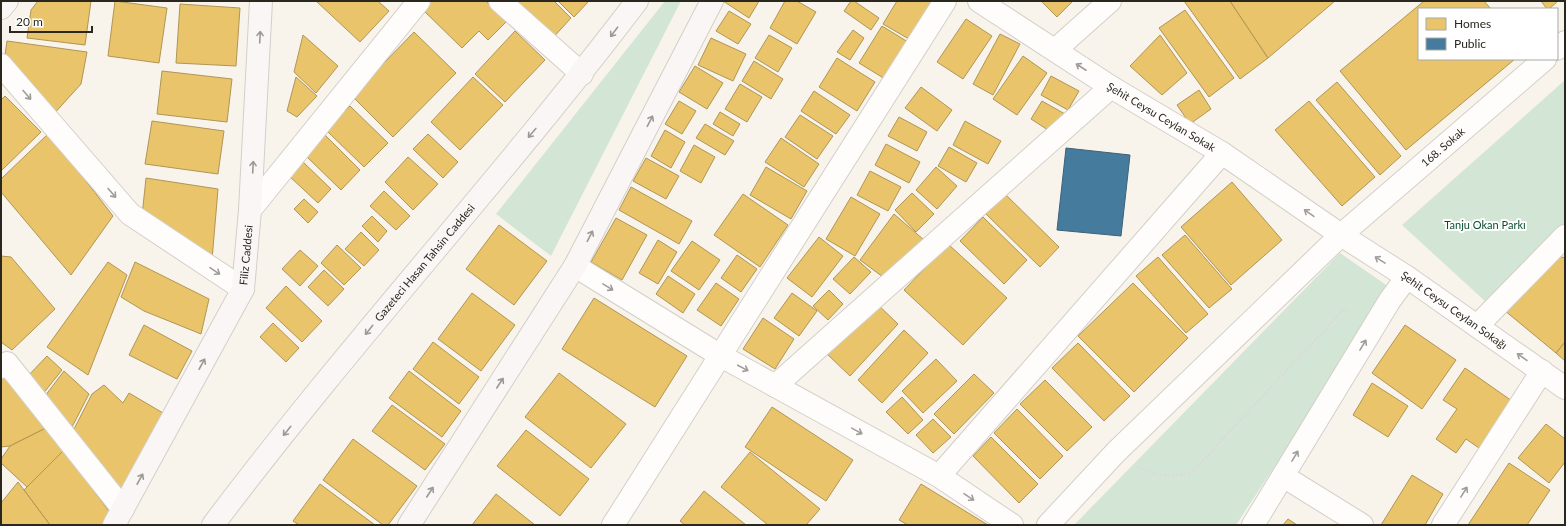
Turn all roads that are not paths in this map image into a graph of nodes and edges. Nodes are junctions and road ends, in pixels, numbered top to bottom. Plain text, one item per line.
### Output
1 (7, 1) edge
2 (261, 1) edge
3 (419, 1) edge
4 (500, 1) edge
5 (637, 1) edge
6 (712, 1) edge
7 (946, 1) edge
8 (979, 1) edge
9 (1110, 1) edge
10 (1, 8) edge
11 (1055, 50) junction
12 (1544, 60) edge
13 (1, 65) edge
14 (582, 74) junction
15 (1111, 87) junction
16 (1222, 153) junction
17 (250, 210) junction
18 (1341, 235) junction
19 (1565, 236) edge
20 (575, 266) junction
21 (1407, 277) junction
22 (243, 290) junction
23 (1477, 326) junction
24 (721, 356) junction
25 (1, 367) edge
26 (1542, 371) junction
27 (775, 386) junction
28 (1565, 388) edge
29 (939, 476) junction
30 (1283, 476) junction
31 (119, 517) edge
32 (213, 525) edge
33 (409, 525) edge
34 (613, 525) edge
35 (1012, 525) edge
36 (1048, 525) edge
37 (1252, 525) edge
38 (1362, 525) edge
39 (1443, 525) edge

1 - 10 main road
17 -> 2 main road, Filiz Caddesi
3 - 17 street
4 - 14 street
5 -> 14 main road, Gazeteci Hasan Tahsin Caddesi
20 -> 6 main road
7 - 24 street
8 - 11 street, Şehit Ceysu Ceylan Sokak
9 - 11 street
15 -> 11 street, Şehit Ceysu Ceylan Sokak
12 - 18 street, 168. Sokak
13 -> 22 street
14 -> 32 main road, Gazeteci Hasan Tahsin Caddesi
15 - 16 street, Şehit Ceysu Ceylan Sokak
15 - 27 street
18 -> 16 street, Şehit Ceysu Ceylan Sokak
16 - 29 street
17 - 22 main road, Filiz Caddesi
21 -> 18 street, Şehit Ceysu Ceylan Sokağı
18 - 36 street, 168. Sokak
19 - 23 street
20 -> 24 street
33 -> 20 main road
21 - 23 street, Şehit Ceysu Ceylan Sokağı
30 -> 21 street
31 -> 22 main road, Filiz Caddesi
26 -> 23 street, Şehit Ceysu Ceylan Sokağı
24 -> 27 street
24 - 34 street
25 - 31 street
26 - 28 street, Şehit Ceysu Ceylan Sokağı
39 -> 26 street
27 -> 29 street
29 -> 35 street
30 - 37 street
30 - 38 street

